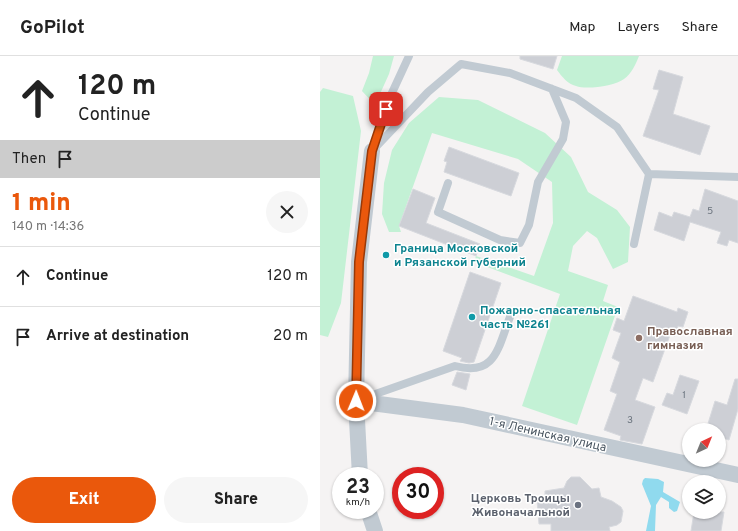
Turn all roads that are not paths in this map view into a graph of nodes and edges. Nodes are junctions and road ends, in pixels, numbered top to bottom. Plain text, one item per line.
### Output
1 (409, 56) edge
2 (552, 89) junction
3 (372, 151) junction
4 (648, 174) junction
5 (738, 177) edge
6 (448, 182) dead end
7 (634, 244) dead end
8 (510, 317) dead end
9 (356, 401) junction
10 (360, 467) edge
11 (738, 475) edge
12 (371, 519) edge
13 (375, 531) edge

1 - 3 lane
2 - 3 lane
2 - 4 lane
2 - 6 lane
3 - 9 street
4 - 5 lane
4 - 7 lane
8 - 9 lane
9 - 10 street
9 - 11 street, 1-я Ленинская улица
12 - 13 street

